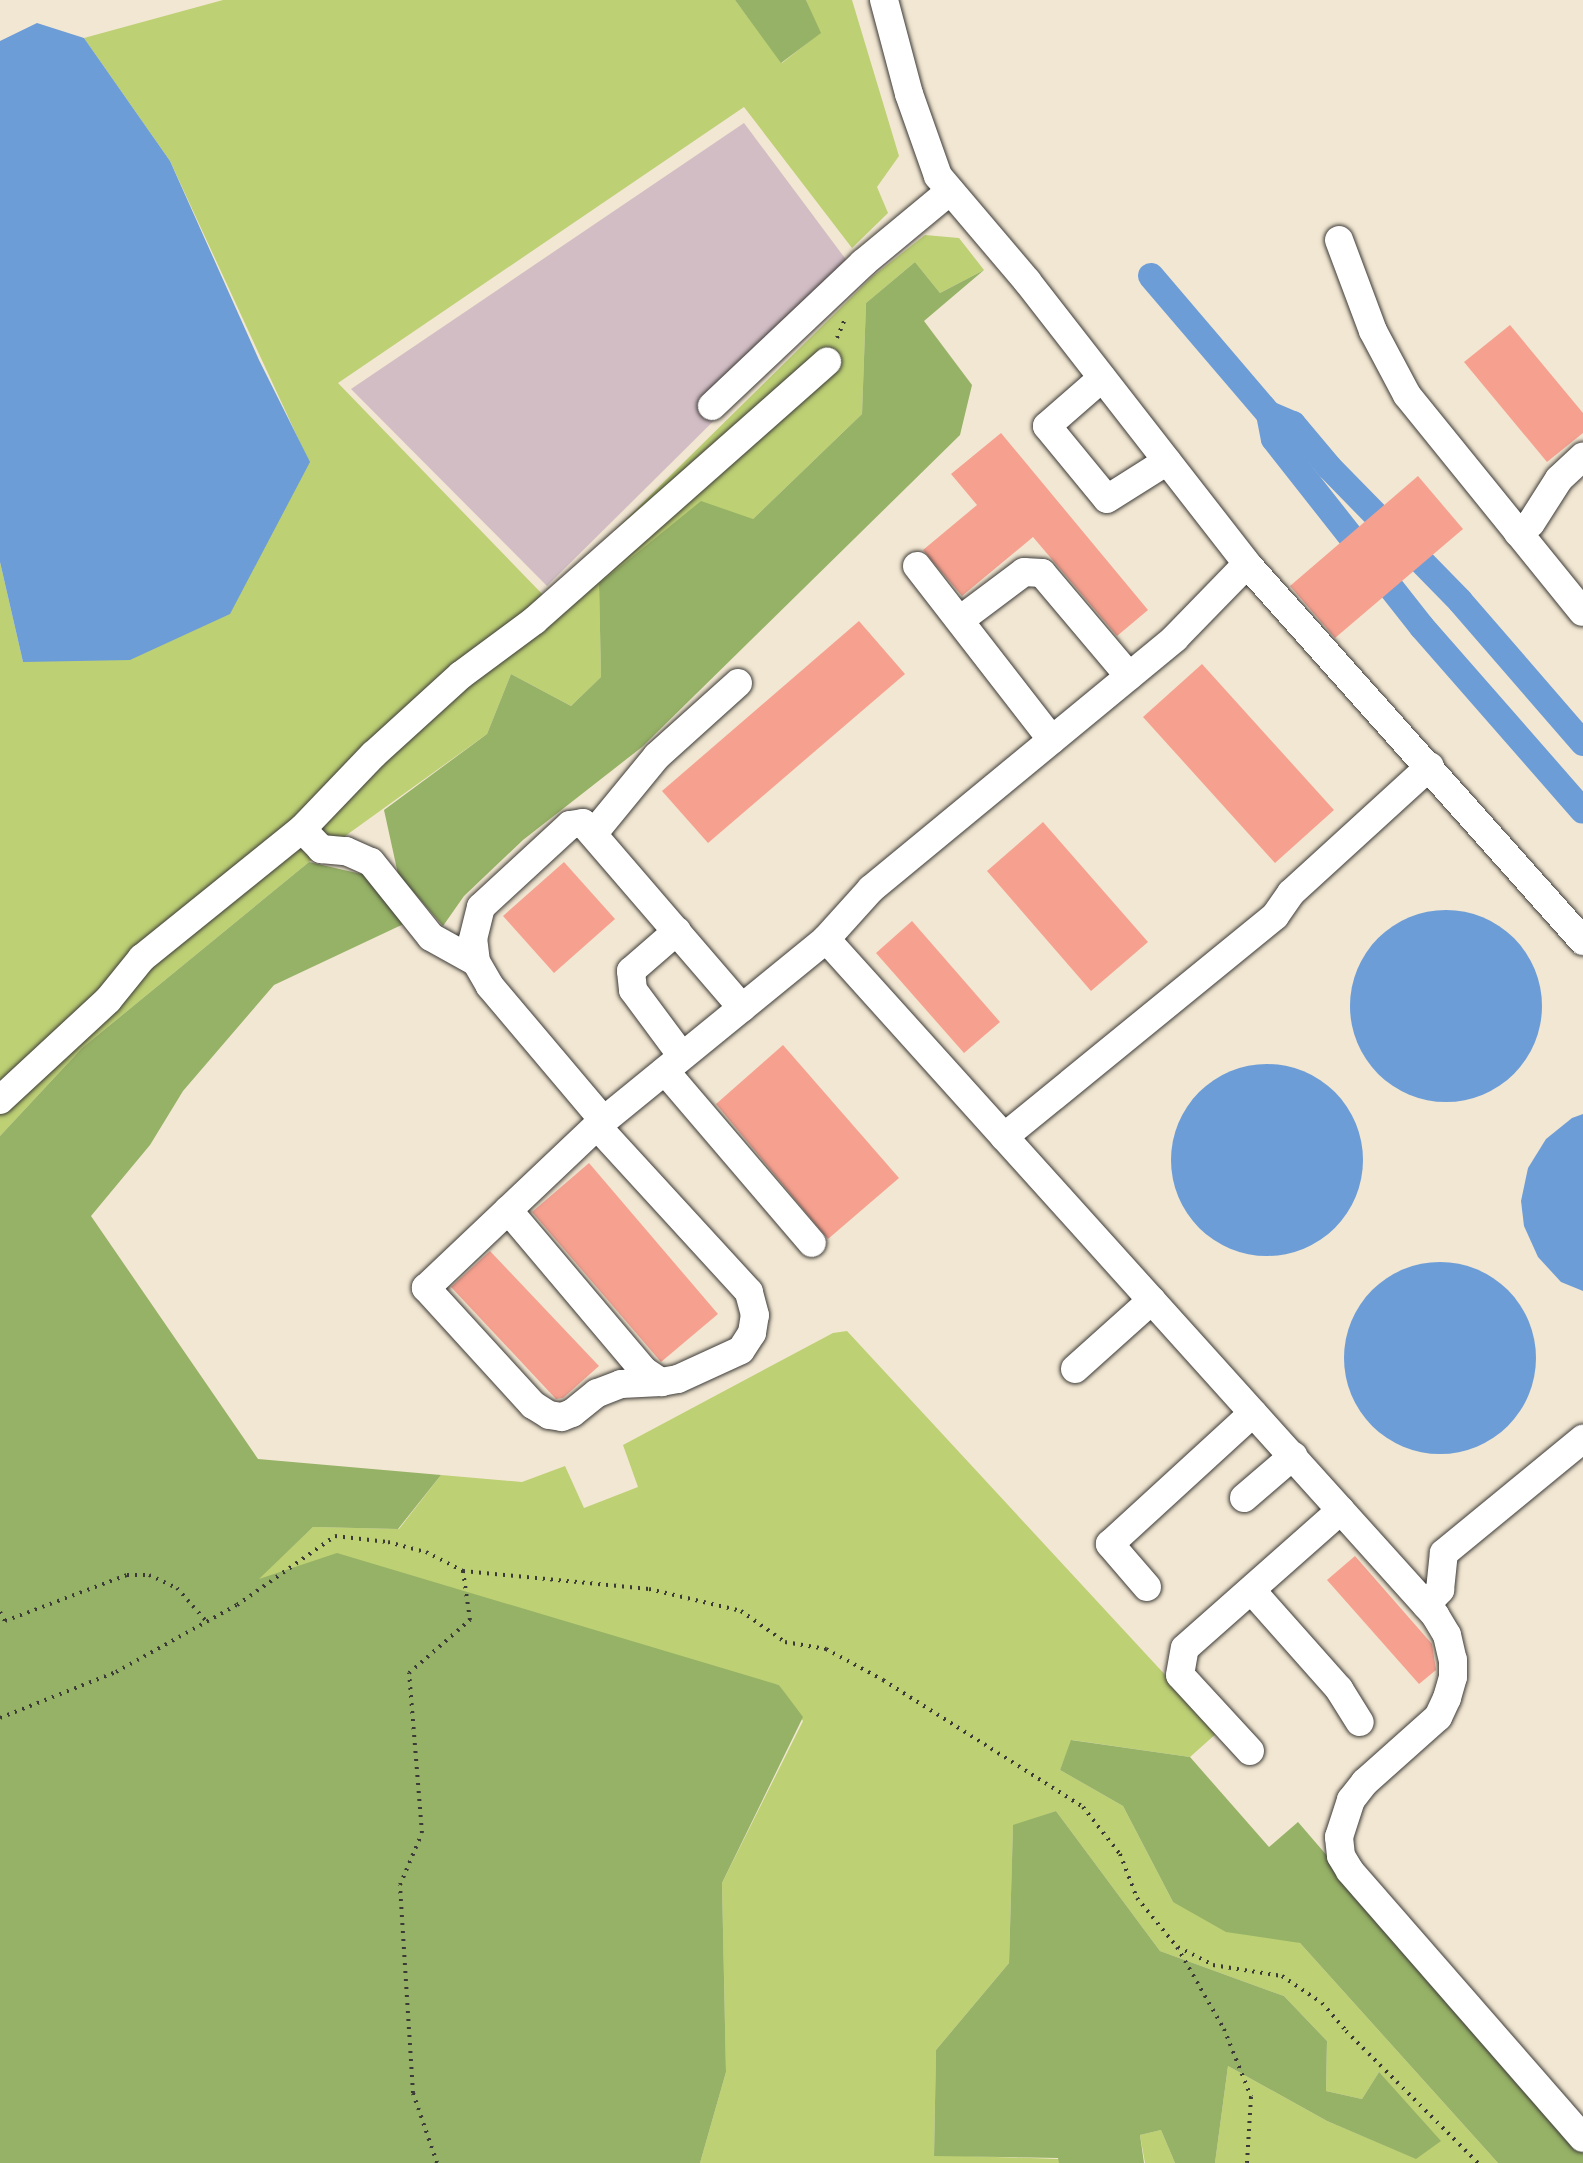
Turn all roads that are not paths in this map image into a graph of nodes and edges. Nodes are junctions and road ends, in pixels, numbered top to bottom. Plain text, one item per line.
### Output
1 (884, 0) edge
2 (944, 184) junction
3 (1339, 240) dead end
4 (827, 362) dead end
5 (1102, 378) junction
6 (712, 406) dead end
7 (1583, 457) edge
8 (1167, 461) junction
9 (1518, 533) junction
10 (1247, 564) junction
11 (917, 566) dead end
12 (1583, 612) edge
13 (960, 620) junction
14 (1129, 676) junction
15 (738, 683) dead end
16 (1052, 740) junction
17 (1430, 766) junction
18 (302, 829) junction
19 (593, 834) junction
20 (677, 931) junction
21 (826, 939) junction
22 (1583, 941) edge
23 (476, 962) junction
24 (742, 1008) junction
25 (674, 1064) junction
26 (0, 1100) edge
27 (600, 1123) junction
28 (1004, 1137) junction
29 (508, 1210) junction
30 (812, 1243) dead end
31 (1152, 1300) junction
32 (1075, 1369) dead end
33 (661, 1382) junction
34 (1253, 1413) junction
35 (1583, 1439) edge
36 (1293, 1456) junction
37 (1244, 1498) dead end
38 (1341, 1510) junction
39 (1147, 1587) dead end
40 (1253, 1592) junction
41 (1426, 1605) junction
42 (1360, 1722) dead end
43 (1250, 1751) dead end
44 (1583, 2138) edge

1 - 2 street
2 - 5 street
2 - 6 street
3 - 9 street
4 - 18 street
5 - 8 street
5 - 8 street
7 - 9 street
8 - 10 street
9 - 12 street
10 - 14 street
10 - 17 street
11 - 13 street
13 - 14 street
13 - 16 street
14 - 16 street
15 - 19 street
16 - 21 street
17 - 22 street
17 - 28 street
18 - 23 street
18 - 26 street
19 - 20 street
19 - 23 street
20 - 24 street
20 - 25 street
21 - 24 street
21 - 28 street
23 - 27 street
24 - 25 street
25 - 27 street
25 - 30 street
27 - 29 street
27 - 33 street
28 - 31 street
29 - 33 street
29 - 33 street
31 - 32 street
31 - 34 street
34 - 36 street
34 - 39 street
35 - 41 street
36 - 37 street
36 - 38 street
38 - 40 street
38 - 41 street
40 - 42 street
40 - 43 street
41 - 44 street

